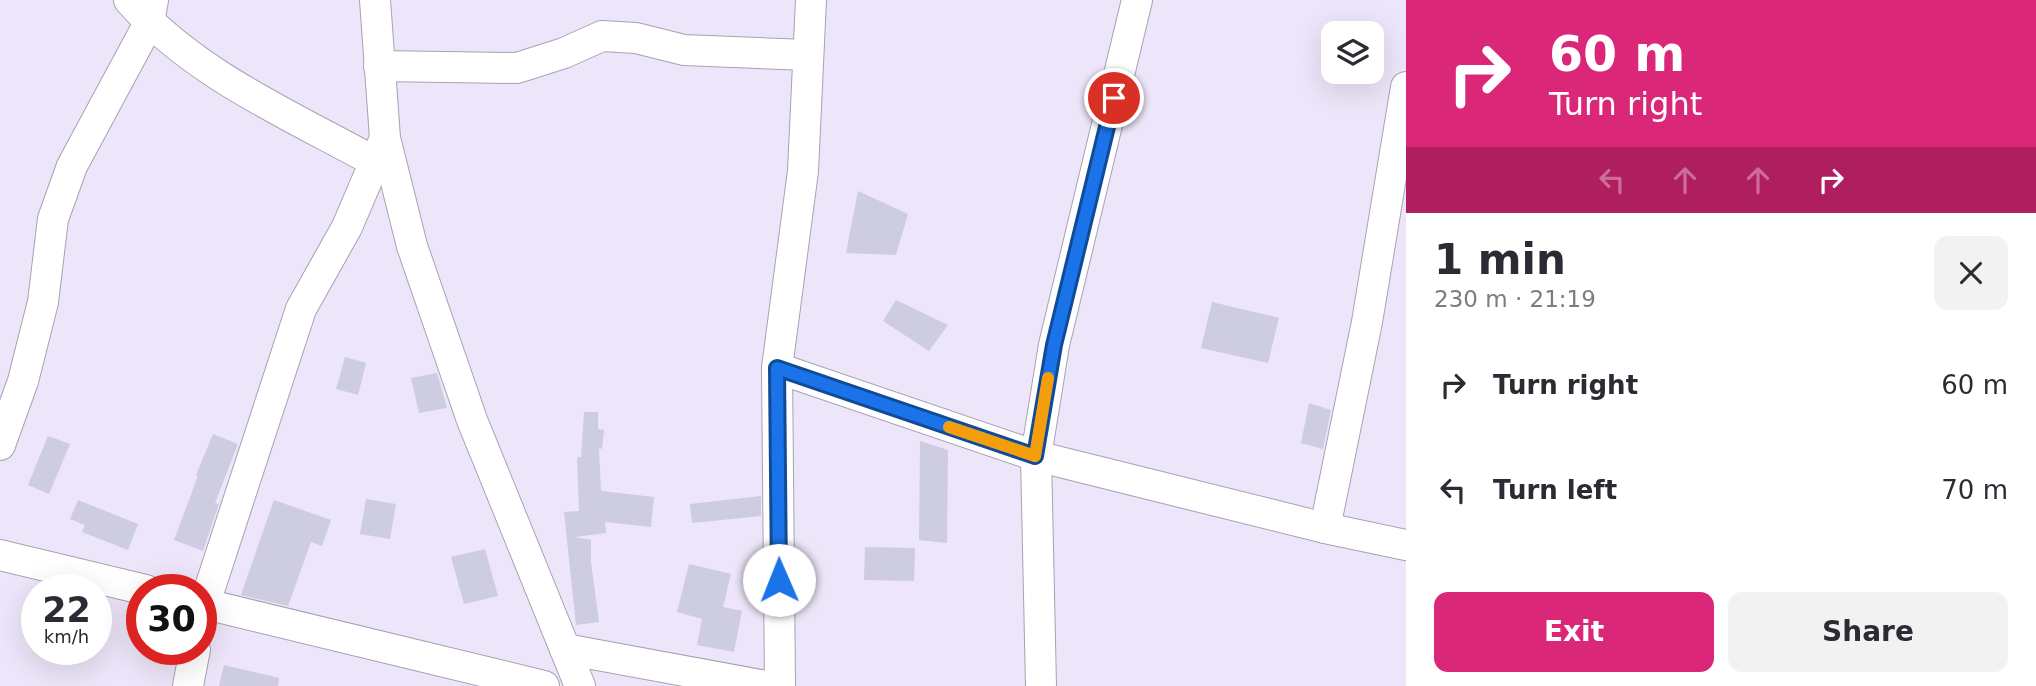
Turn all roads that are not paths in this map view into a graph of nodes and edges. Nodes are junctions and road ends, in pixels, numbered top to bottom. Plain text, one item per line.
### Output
1 (129, 0) edge
2 (375, 0) edge
3 (811, 0) edge
4 (1138, 0) edge
5 (151, 12) edge
6 (807, 55) junction
7 (379, 66) junction
8 (1406, 87) edge
9 (380, 150) junction
10 (777, 368) junction
11 (0, 445) edge
12 (1035, 456) junction
13 (1325, 528) junction
14 (1406, 545) edge
15 (0, 555) edge
16 (213, 574) edge
17 (126, 585) edge
18 (217, 610) edge
19 (565, 649) junction
20 (192, 665) edge
21 (188, 686) edge
22 (544, 686) edge
23 (580, 686) edge
24 (766, 686) edge
25 (779, 686) edge
26 (1041, 686) edge

1 - 5 street
2 - 7 street
3 - 6 street
4 - 12 street
5 - 9 street
5 - 11 street
6 - 7 street
6 - 10 street
7 - 9 street
8 - 13 street
9 - 16 street
9 - 19 street
10 - 12 street
10 - 25 street
12 - 13 street
12 - 26 street
13 - 14 street
15 - 17 street
18 - 22 street
19 - 23 street
19 - 24 street
20 - 21 street

